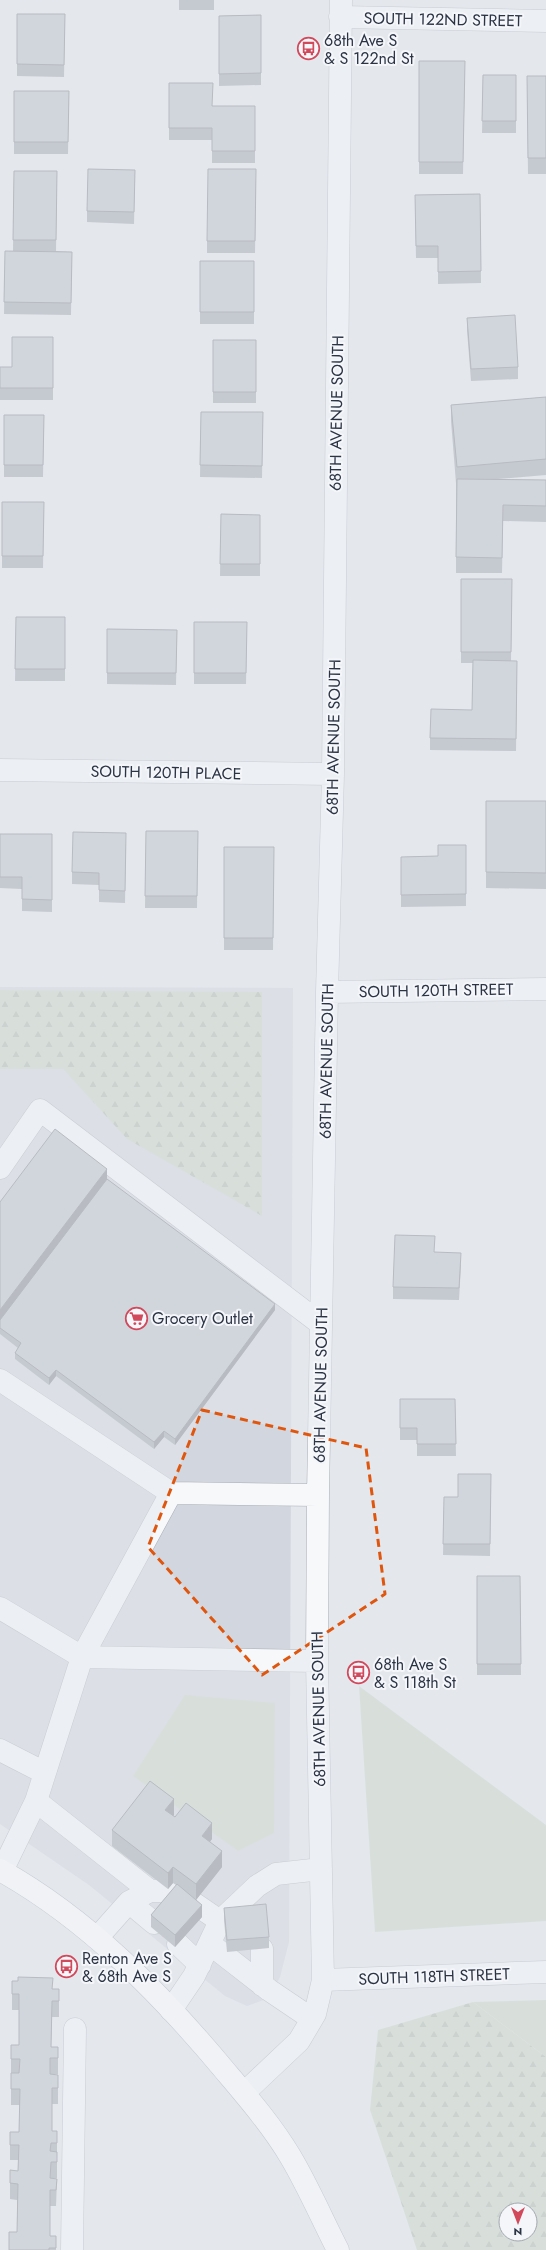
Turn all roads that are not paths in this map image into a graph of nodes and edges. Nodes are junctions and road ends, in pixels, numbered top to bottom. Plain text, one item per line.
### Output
1 (340, 8) edge
2 (546, 21) edge
3 (0, 770) edge
4 (333, 774) junction
5 (546, 989) edge
6 (327, 992) junction
7 (0, 1168) edge
8 (321, 1324) junction
9 (0, 1380) edge
10 (171, 1493) junction
11 (318, 1495) junction
12 (0, 1608) edge
13 (82, 1657) junction
14 (317, 1661) junction
15 (0, 1750) edge
16 (45, 1773) junction
17 (36, 1801) junction
18 (321, 1869) junction
19 (1, 1870) edge
20 (264, 1882) junction
21 (150, 1891) junction
22 (128, 1902) junction
23 (262, 1910) edge
24 (220, 1921) junction
25 (154, 1923) edge
26 (97, 1938) junction
27 (178, 1944) edge
28 (210, 1944) junction
29 (262, 1949) edge
30 (200, 1965) junction
31 (546, 1972) edge
32 (323, 1980) junction
33 (262, 1985) junction
34 (171, 2010) junction
35 (312, 2019) junction
36 (74, 2029) dead end
37 (244, 2093) junction
38 (72, 2250) edge
39 (338, 2250) edge

1 - 2 street, SOUTH 122ND STREET
1 - 4 street, 68TH AVENUE SOUTH
3 - 4 street, SOUTH 120TH PLACE
4 - 6 street, 68TH AVENUE SOUTH
5 - 6 street, SOUTH 120TH STREET
6 - 8 street, 68TH AVENUE SOUTH
7 - 8 street
8 - 11 street, 68TH AVENUE SOUTH
9 - 10 street
10 - 11 street
10 - 13 street
11 - 14 street, 68TH AVENUE SOUTH
12 - 13 street
13 - 14 street
13 - 16 street
14 - 18 street, 68TH AVENUE SOUTH
15 - 16 street
16 - 17 street
17 - 19 street
17 - 21 street
18 - 20 street
18 - 32 street, 68TH AVENUE SOUTH
19 - 26 main road
20 - 23 street
20 - 24 street
21 - 22 street
21 - 24 street
22 - 25 street
22 - 26 street
24 - 28 street
26 - 34 main road
27 - 30 street
28 - 30 street
28 - 33 street
29 - 33 street
30 - 34 street
31 - 32 street, SOUTH 118TH STREET
32 - 35 street, 68TH AVENUE SOUTH
33 - 35 street
34 - 37 main road
35 - 37 street, 68TH AVENUE SOUTH
36 - 38 street
37 - 39 main road

